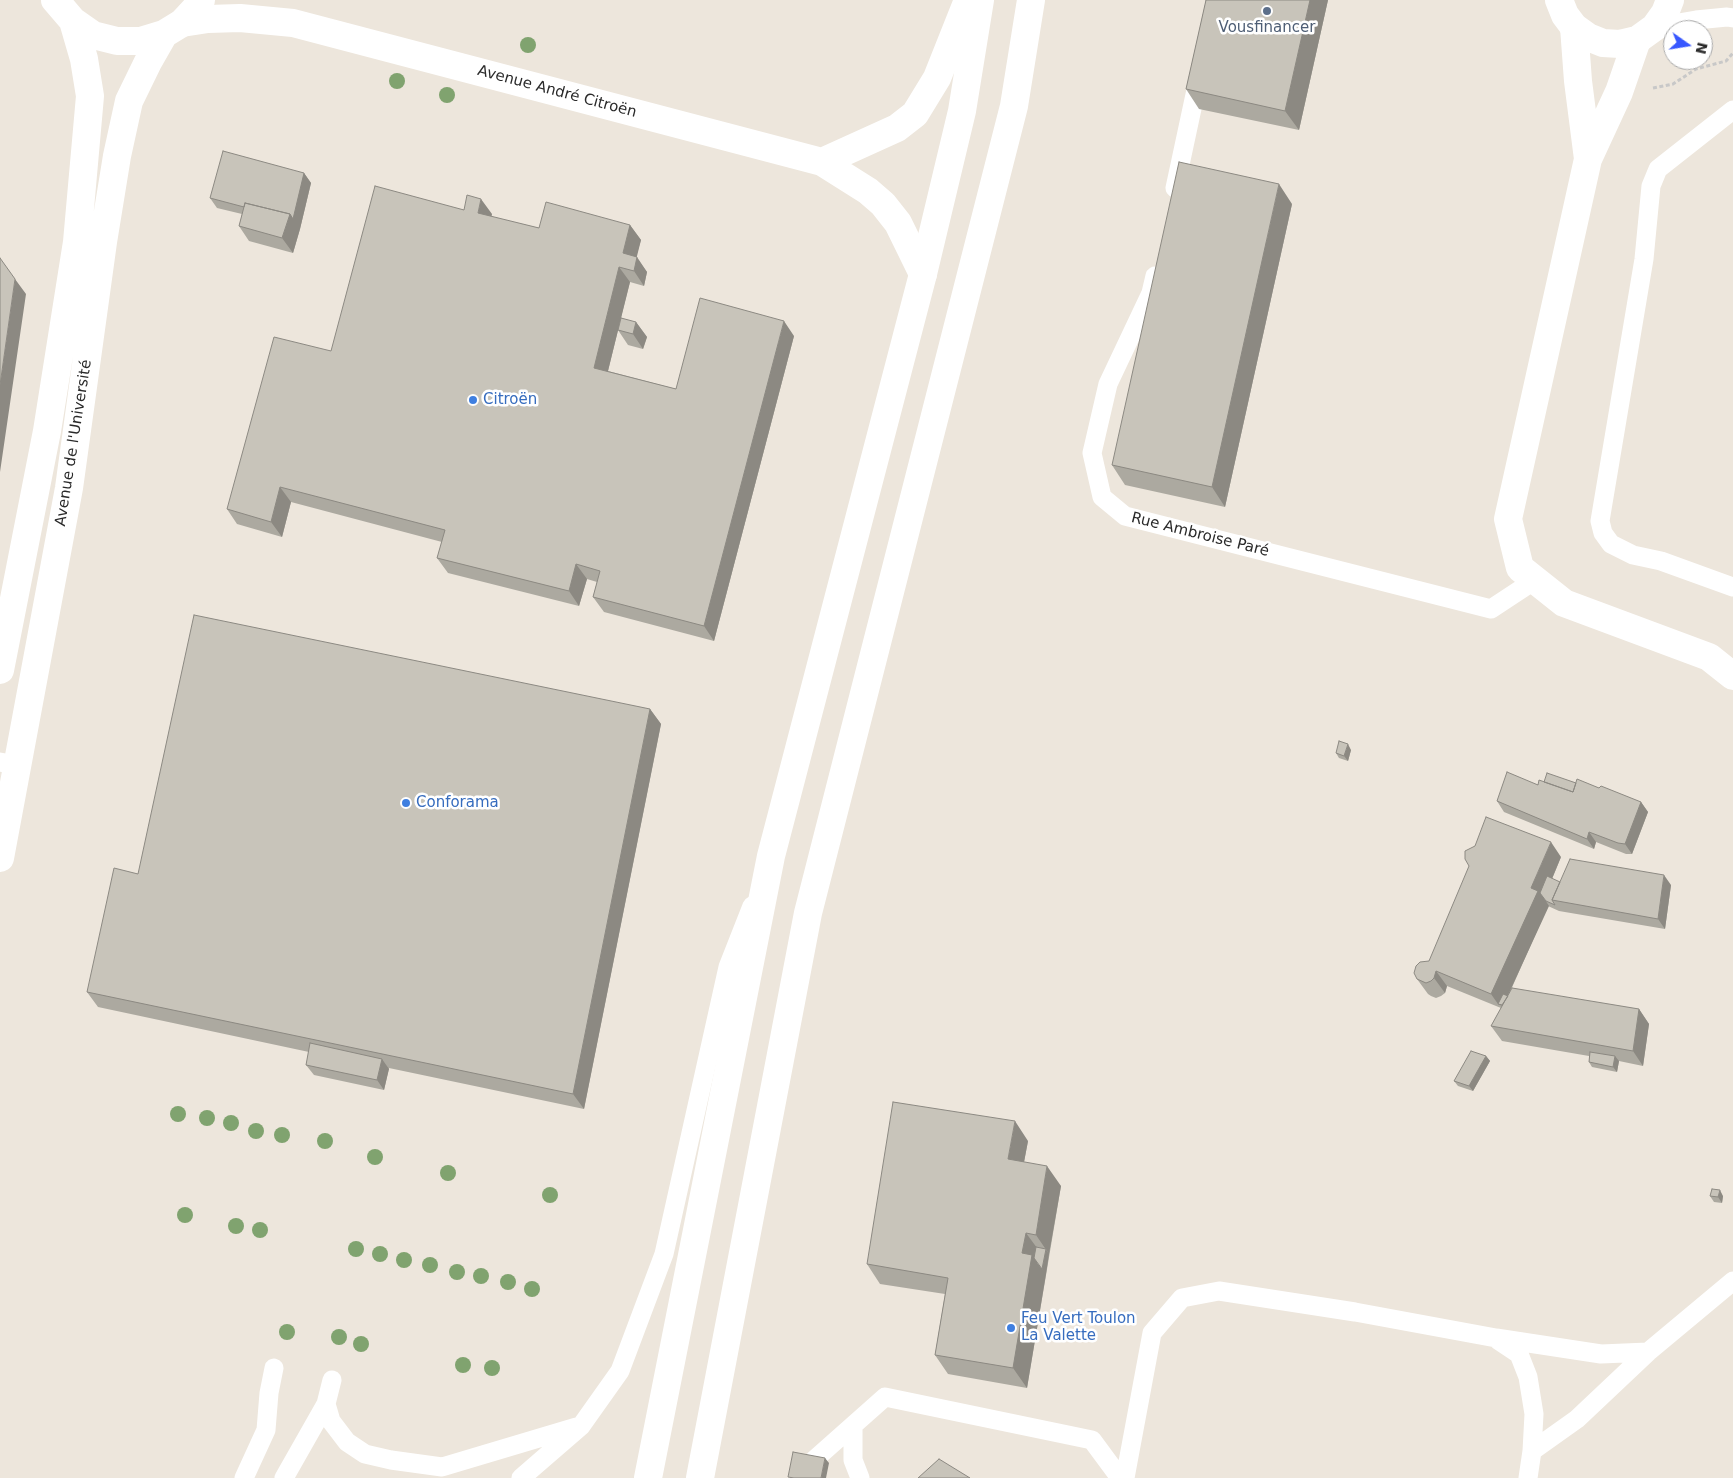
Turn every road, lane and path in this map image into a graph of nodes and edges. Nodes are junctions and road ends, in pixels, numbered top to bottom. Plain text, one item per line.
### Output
1 (55, 0) edge
2 (201, 0) edge
3 (262, 0) edge
4 (968, 0) edge
5 (980, 0) edge
6 (1031, 0) edge
7 (1559, 0) edge
8 (1670, 0) edge
9 (1733, 18) edge
10 (73, 22) junction
11 (293, 23) junction
12 (1574, 27) junction
13 (173, 28) junction
14 (1646, 33) junction
15 (1203, 61) edge
16 (1733, 110) edge
17 (1588, 159) junction
18 (822, 162) junction
19 (1171, 206) edge
20 (1160, 254) edge
21 (923, 274) junction
22 (1535, 580) junction
23 (1733, 587) edge
24 (0, 670) edge
25 (1733, 676) edge
26 (9, 764) edge
27 (772, 856) junction
28 (0, 858) edge
29 (1733, 1281) edge
30 (1496, 1338) junction
31 (1648, 1352) junction
32 (274, 1368) dead end
33 (332, 1380) dead end
34 (326, 1404) junction
35 (581, 1426) junction
36 (853, 1426) junction
37 (1532, 1450) junction
38 (814, 1460) edge
39 (244, 1478) edge
40 (284, 1478) edge
41 (521, 1478) edge
42 (648, 1478) edge
43 (700, 1478) edge
44 (860, 1478) edge
45 (1120, 1478) edge
46 (1125, 1478) edge
47 (1528, 1478) edge

1 - 10 main road, Avenue de l'Université
2 - 13 main road, Avenue de l'Université
3 - 11 main road, Avenue André Citroën
4 - 18 main road
5 - 21 main road
6 - 43 main road
7 - 12 main road
8 - 14 main road
9 - 14 lane
10 - 13 main road, Avenue de l'Université
10 - 24 main road, Avenue de l'Université
11 - 13 main road, Avenue André Citroën
11 - 18 main road, Avenue André Citroën
12 - 14 main road
12 - 17 main road
13 - 26 main road, Avenue de l'Université
14 - 17 main road
15 - 19 lane
16 - 23 lane
17 - 22 main road
18 - 21 main road, Avenue André Citroën
20 - 22 lane, Rue Ambroise Paré
21 - 27 main road
22 - 25 main road
26 - 28 main road, Avenue de l'Université
27 - 35 lane
27 - 42 main road
29 - 31 lane
30 - 31 lane
30 - 37 lane
30 - 46 lane
31 - 37 lane
32 - 39 lane
33 - 34 lane
34 - 35 lane
34 - 40 lane
35 - 41 lane
36 - 38 lane
36 - 44 lane
36 - 45 lane
37 - 47 lane

